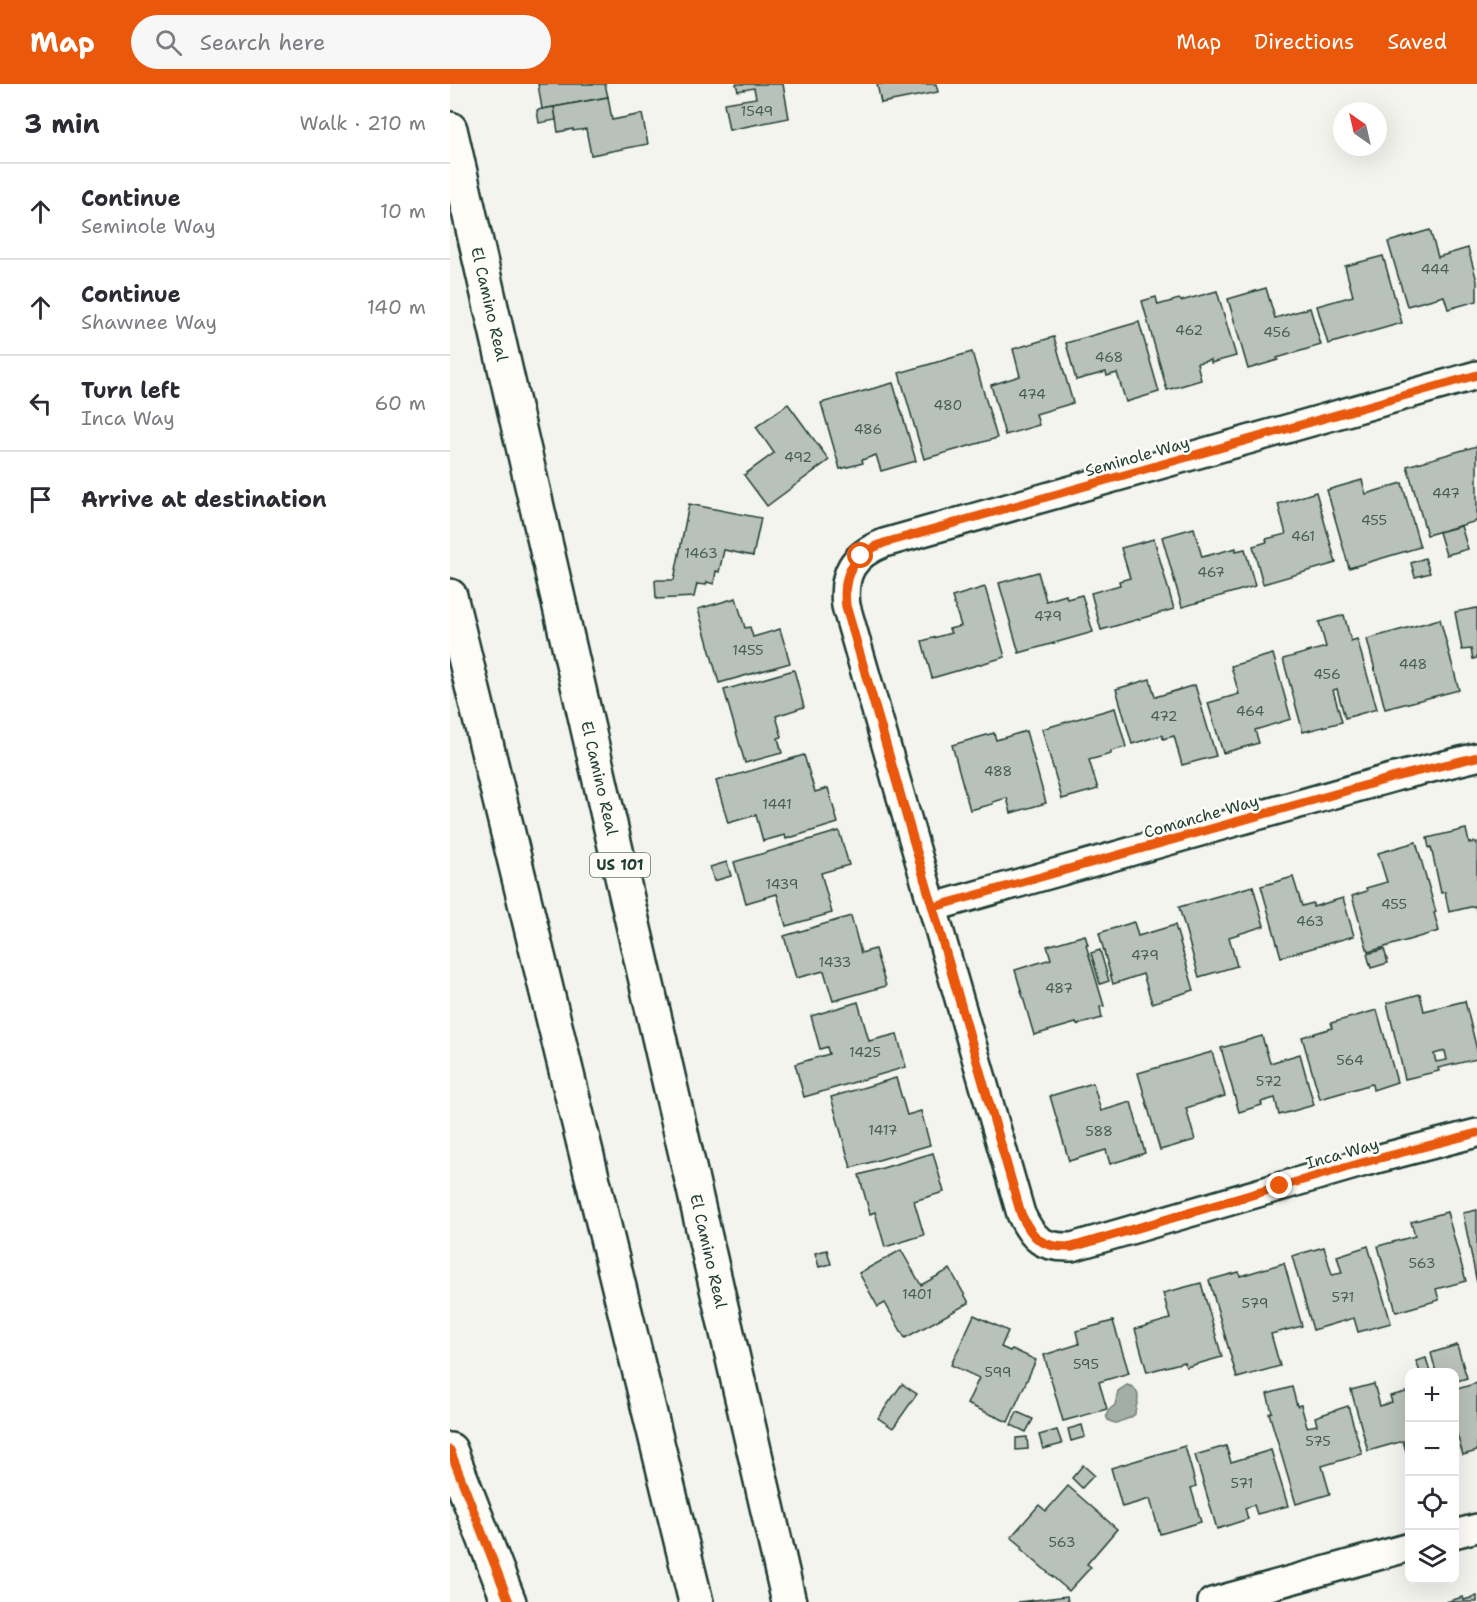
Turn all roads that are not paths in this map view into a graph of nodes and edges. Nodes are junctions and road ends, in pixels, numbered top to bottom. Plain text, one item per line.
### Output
1 (450, 129) edge
2 (1477, 375) edge
3 (450, 596) edge
4 (1477, 757) edge
5 (934, 907) junction
6 (1477, 1133) edge
7 (454, 1465) edge
8 (1477, 1528) edge
9 (1459, 1533) edge
10 (1405, 1547) edge
11 (509, 1602) edge
12 (696, 1602) edge
13 (789, 1602) edge
14 (1212, 1602) edge

1 - 13 main road, El Camino Real / US 101
2 - 5 street, Seminole Way
3 - 12 main road
4 - 5 street, Comanche Way
5 - 6 street, Inca Way
7 - 11 main road
8 - 9 street
10 - 14 street

